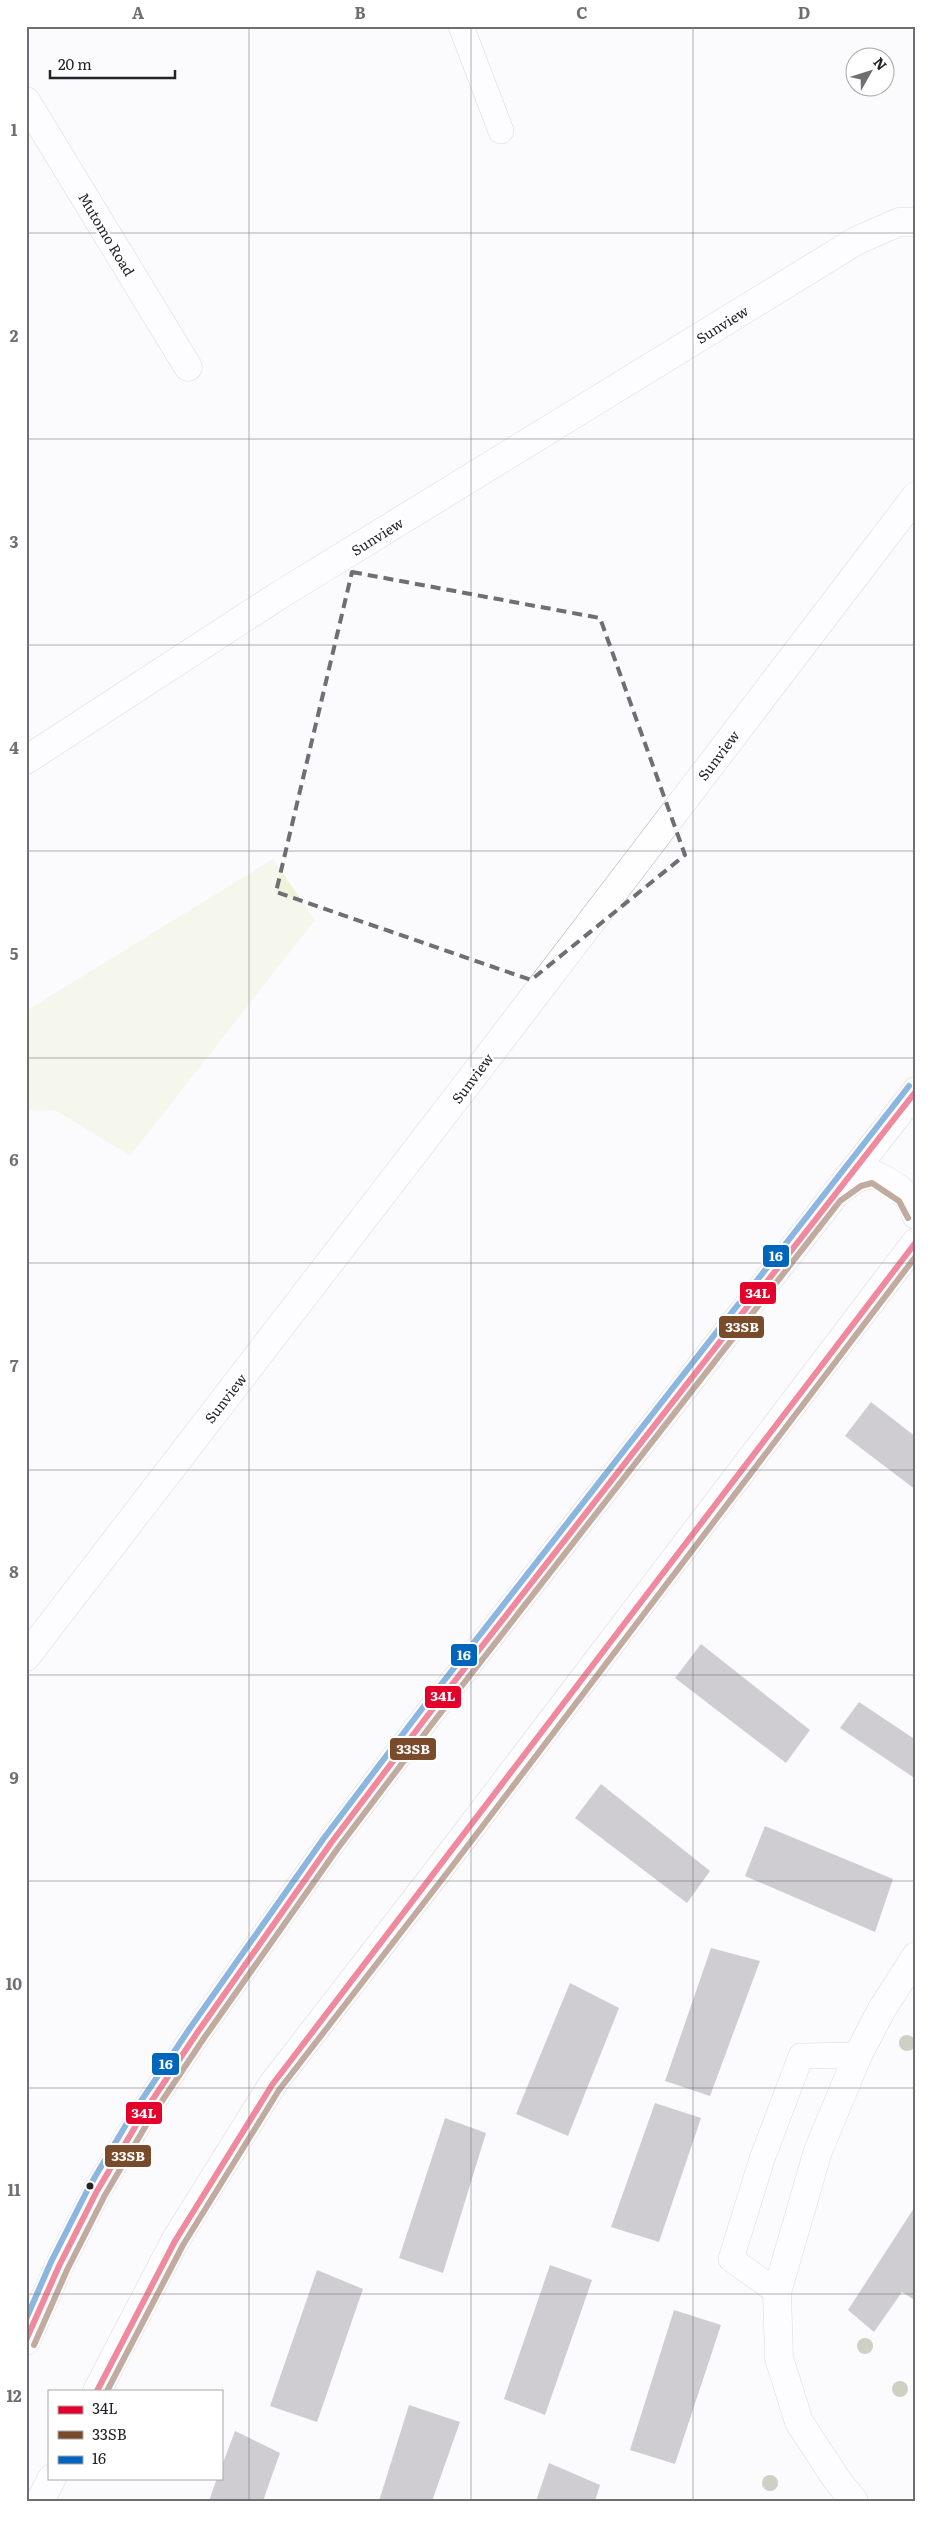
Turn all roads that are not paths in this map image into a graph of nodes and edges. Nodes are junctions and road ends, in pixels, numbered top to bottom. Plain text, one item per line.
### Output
1 (462, 26) edge
2 (26, 101) edge
3 (501, 130) dead end
4 (916, 222) edge
5 (188, 367) dead end
6 (916, 496) edge
7 (26, 760) edge
8 (916, 1091) edge
9 (834, 1195) junction
10 (916, 1215) edge
11 (915, 1241) edge
12 (26, 1657) edge
13 (916, 1956) edge
14 (858, 2055) junction
15 (777, 2292) junction
16 (26, 2341) edge
17 (97, 2390) edge
18 (51, 2480) edge
19 (40, 2501) edge
20 (854, 2501) edge

1 - 3 lane
2 - 5 street, Mutomo Road
4 - 7 street, Sunview
6 - 12 street, Sunview
8 - 9 street
9 - 10 street
9 - 16 street
11 - 17 street
13 - 14 street
14 - 15 street
14 - 15 lane
15 - 20 street
18 - 19 street

